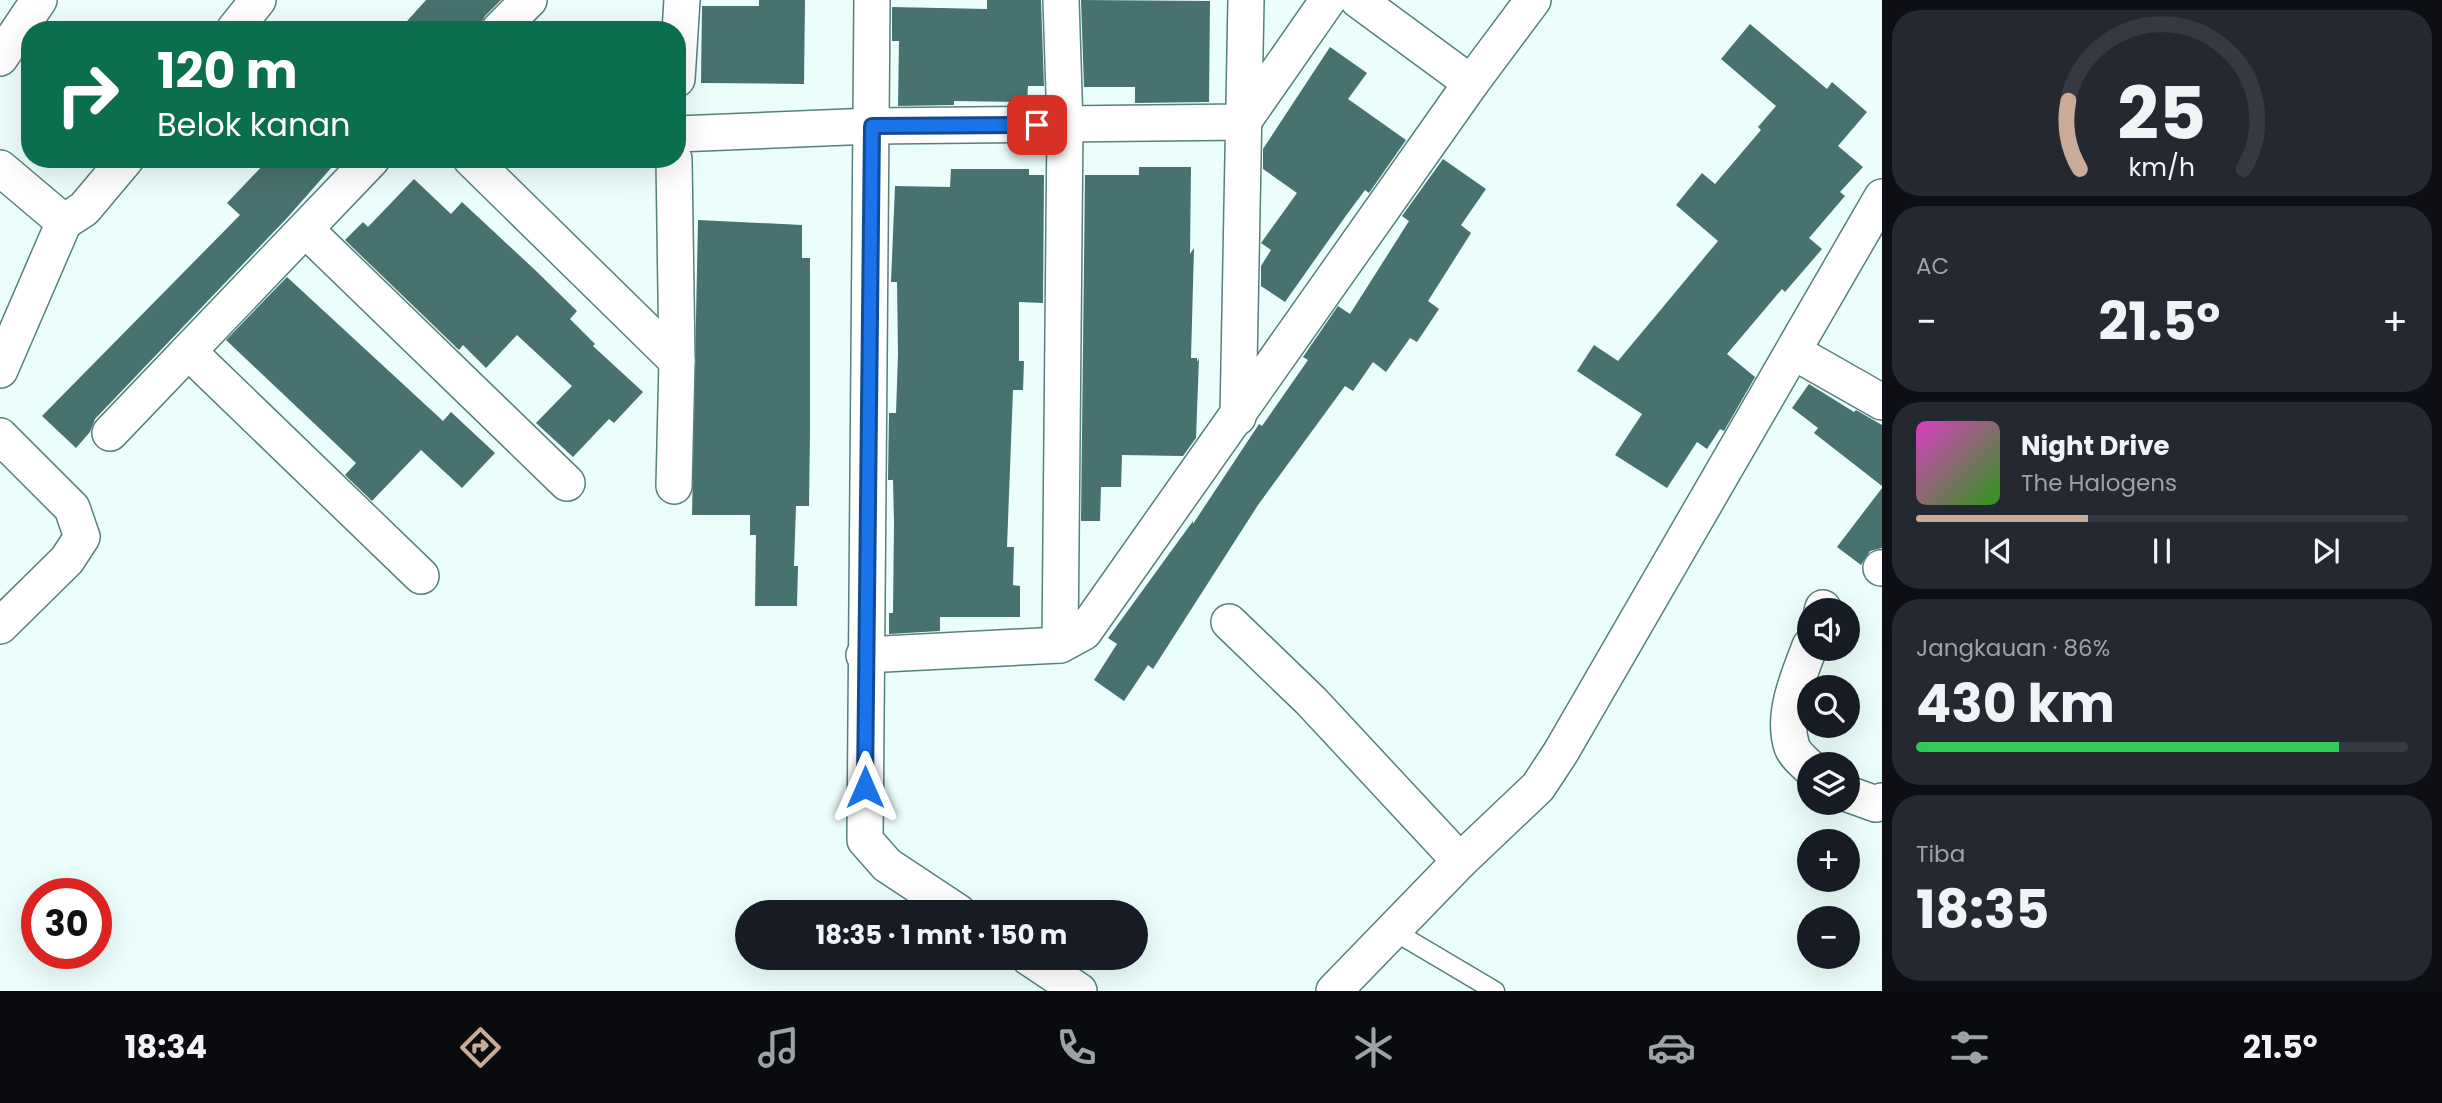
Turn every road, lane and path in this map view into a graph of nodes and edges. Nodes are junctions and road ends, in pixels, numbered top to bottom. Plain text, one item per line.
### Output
1 (39, 0) edge
2 (258, 0) edge
3 (529, 0) edge
4 (682, 0) edge
5 (872, 0) edge
6 (1061, 0) edge
7 (1246, 0) edge
8 (1328, 0) edge
9 (1358, 0) edge
10 (1534, 0) edge
11 (25, 21) edge
12 (241, 21) edge
13 (508, 21) edge
14 (681, 21) edge
15 (21, 27) edge
16 (0, 58) edge
17 (1471, 83) junction
18 (1244, 122) junction
19 (1065, 125) junction
20 (872, 126) junction
21 (686, 134) edge
22 (0, 168) edge
23 (118, 168) edge
24 (364, 168) edge
25 (480, 168) edge
26 (674, 168) edge
27 (1882, 197) edge
28 (64, 222) junction
29 (307, 231) junction
30 (189, 352) junction
31 (1794, 352) junction
32 (677, 361) junction
33 (0, 370) edge
34 (1882, 402) edge
35 (1238, 417) junction
36 (110, 433) dead end
37 (0, 436) edge
38 (567, 482) dead end
39 (674, 486) dead end
40 (421, 576) dead end
41 (1228, 622) dead end
42 (0, 625) edge
43 (1060, 645) junction
44 (864, 655) junction
45 (1805, 661) edge
46 (1797, 754) edge
47 (1860, 798) edge
48 (1882, 801) edge
49 (1460, 861) junction
50 (940, 900) edge
51 (1392, 930) junction
52 (1048, 970) edge
53 (1079, 991) edge
54 (1334, 991) edge
55 (1495, 991) edge

1 - 11 street
2 - 12 street
3 - 13 street
4 - 14 street
5 - 20 street
6 - 19 street
7 - 18 street
8 - 18 street
9 - 17 street
10 - 17 street
15 - 16 street
17 - 35 street
18 - 19 street
18 - 35 street
19 - 20 street
19 - 43 street
20 - 21 street
20 - 44 street
22 - 28 street
23 - 28 street
24 - 29 street
25 - 32 street
26 - 32 street
27 - 31 street
28 - 33 street
29 - 30 street
29 - 38 street
30 - 36 street
30 - 40 street
31 - 34 street
31 - 49 street
32 - 39 street
35 - 43 street
37 - 42 street
41 - 49 street
43 - 44 street
44 - 50 street
45 - 46 street
47 - 48 street
49 - 51 street
51 - 54 street
51 - 55 lane
52 - 53 street

